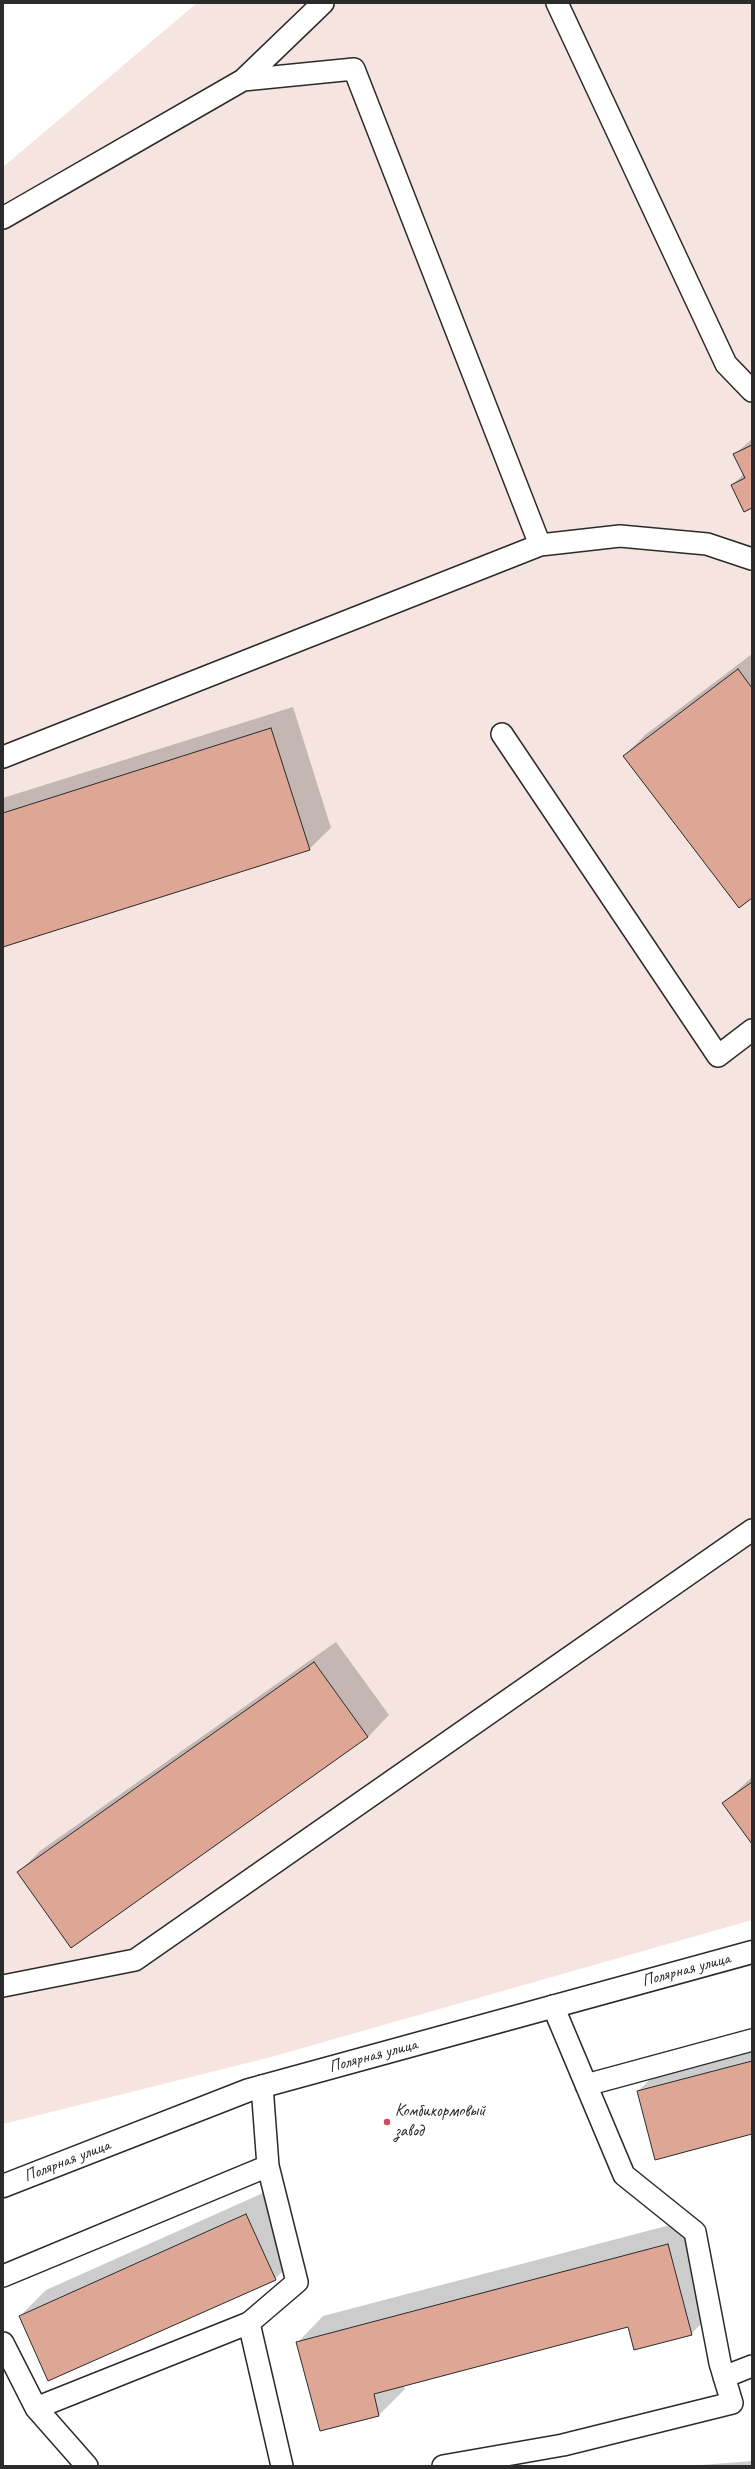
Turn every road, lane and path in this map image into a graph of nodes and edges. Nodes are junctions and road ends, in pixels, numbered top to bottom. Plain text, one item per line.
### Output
1 (323, 3) edge
2 (557, 3) edge
3 (243, 80) junction
4 (3, 218) edge
5 (752, 391) edge
6 (540, 545) junction
7 (752, 559) edge
8 (502, 734) dead end
9 (3, 757) edge
10 (752, 1030) edge
11 (752, 1530) edge
12 (752, 1952) edge
13 (3, 1986) edge
14 (553, 2006) junction
15 (752, 2040) edge
16 (586, 2085) junction
17 (262, 2086) junction
18 (268, 2166) junction
19 (3, 2186) edge
20 (3, 2276) edge
21 (249, 2323) junction
22 (3, 2343) edge
23 (743, 2373) edge
24 (36, 2408) junction
25 (87, 2466) edge
26 (282, 2466) edge
27 (443, 2466) edge

1 - 3 lane
2 - 5 lane
3 - 4 lane
3 - 6 lane
6 - 7 lane
6 - 9 lane
8 - 10 lane
11 - 13 lane
12 - 14 main road, Полярная улица
14 - 16 lane
14 - 17 main road, Полярная улица
15 - 16 lane
16 - 23 lane
17 - 18 lane
17 - 19 main road, Полярная улица
18 - 20 lane
18 - 21 lane
21 - 24 lane
21 - 26 lane
22 - 24 lane
23 - 27 lane
24 - 25 lane

